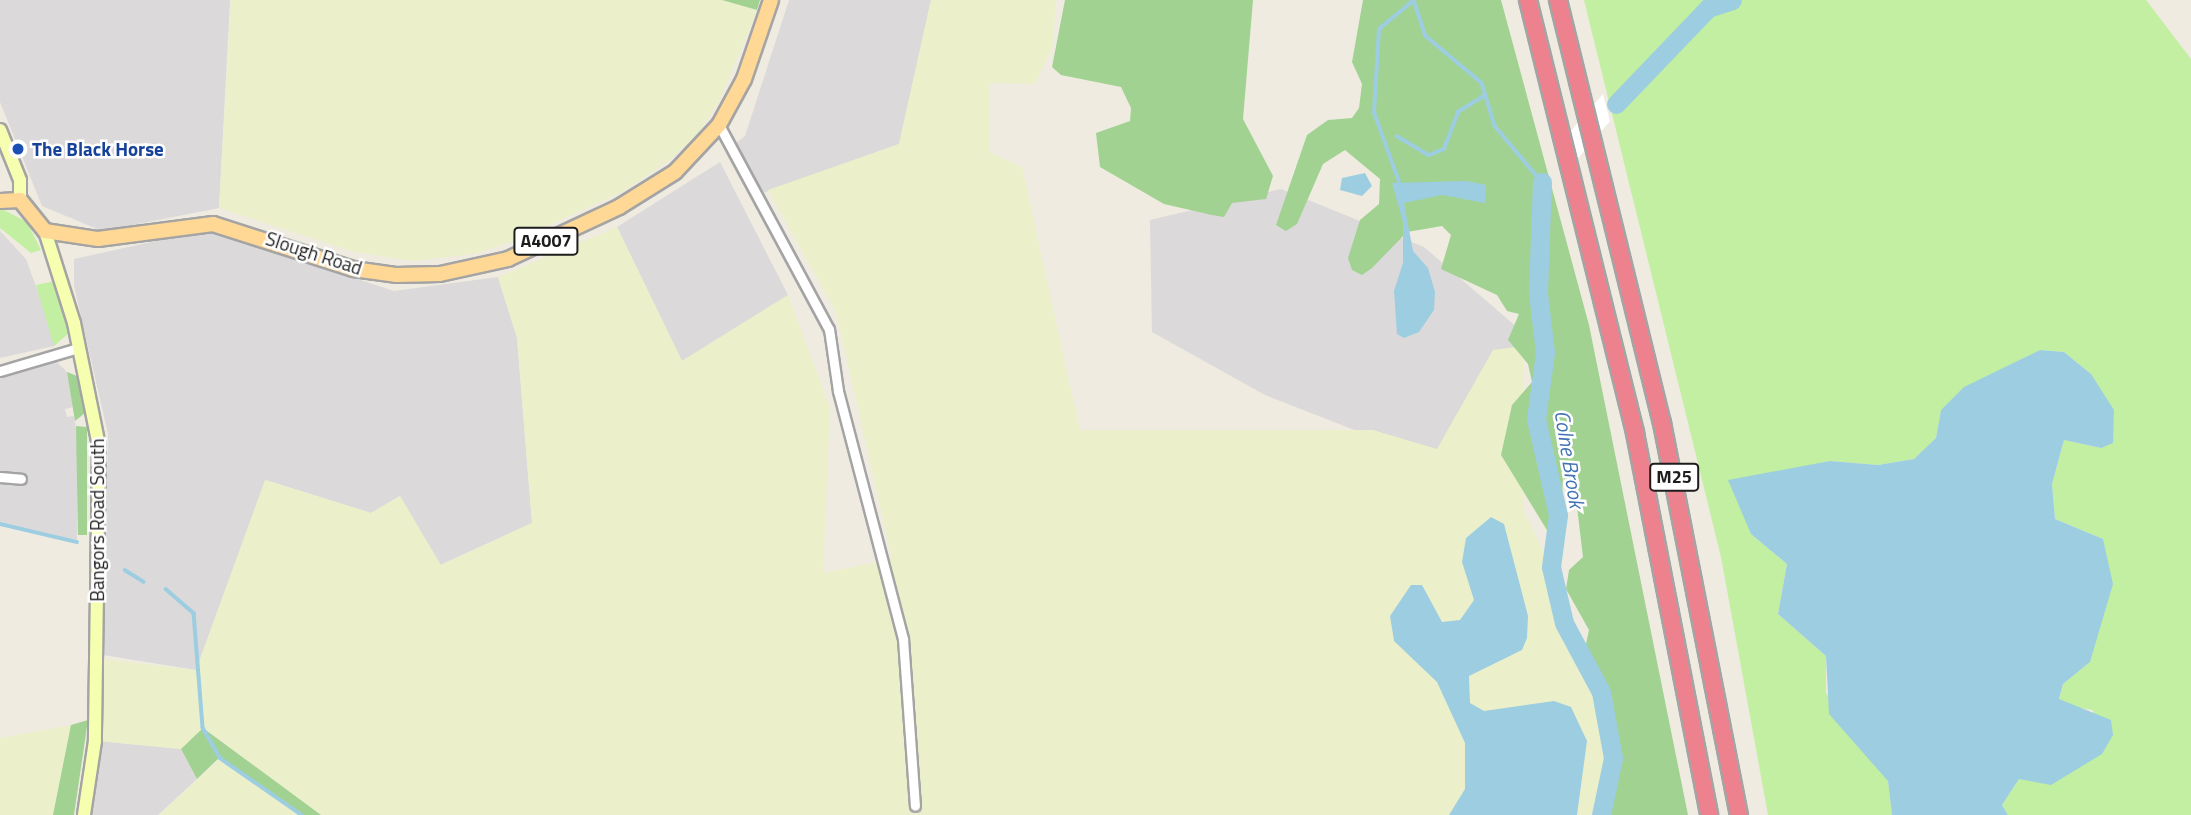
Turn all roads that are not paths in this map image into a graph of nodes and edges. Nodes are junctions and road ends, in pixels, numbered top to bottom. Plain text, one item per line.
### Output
1 (771, 0) edge
2 (1528, 0) edge
3 (1558, 0) edge
4 (719, 125) junction
5 (0, 130) edge
6 (0, 201) edge
7 (20, 201) junction
8 (45, 231) junction
9 (78, 348) junction
10 (0, 371) edge
11 (0, 477) edge
12 (21, 478) dead end
13 (915, 806) dead end
14 (84, 815) edge
15 (1709, 815) edge
16 (1739, 815) edge

1 - 4 main road, Slough Road / A4007
2 - 15 highway, M25
3 - 16 highway, M25
4 - 8 main road, Slough Road / A4007
4 - 13 street
5 - 7 street
6 - 7 main road
7 - 8 main road
8 - 9 street, Bangors Road South
9 - 10 street
9 - 14 street, Bangors Road South
11 - 12 street

